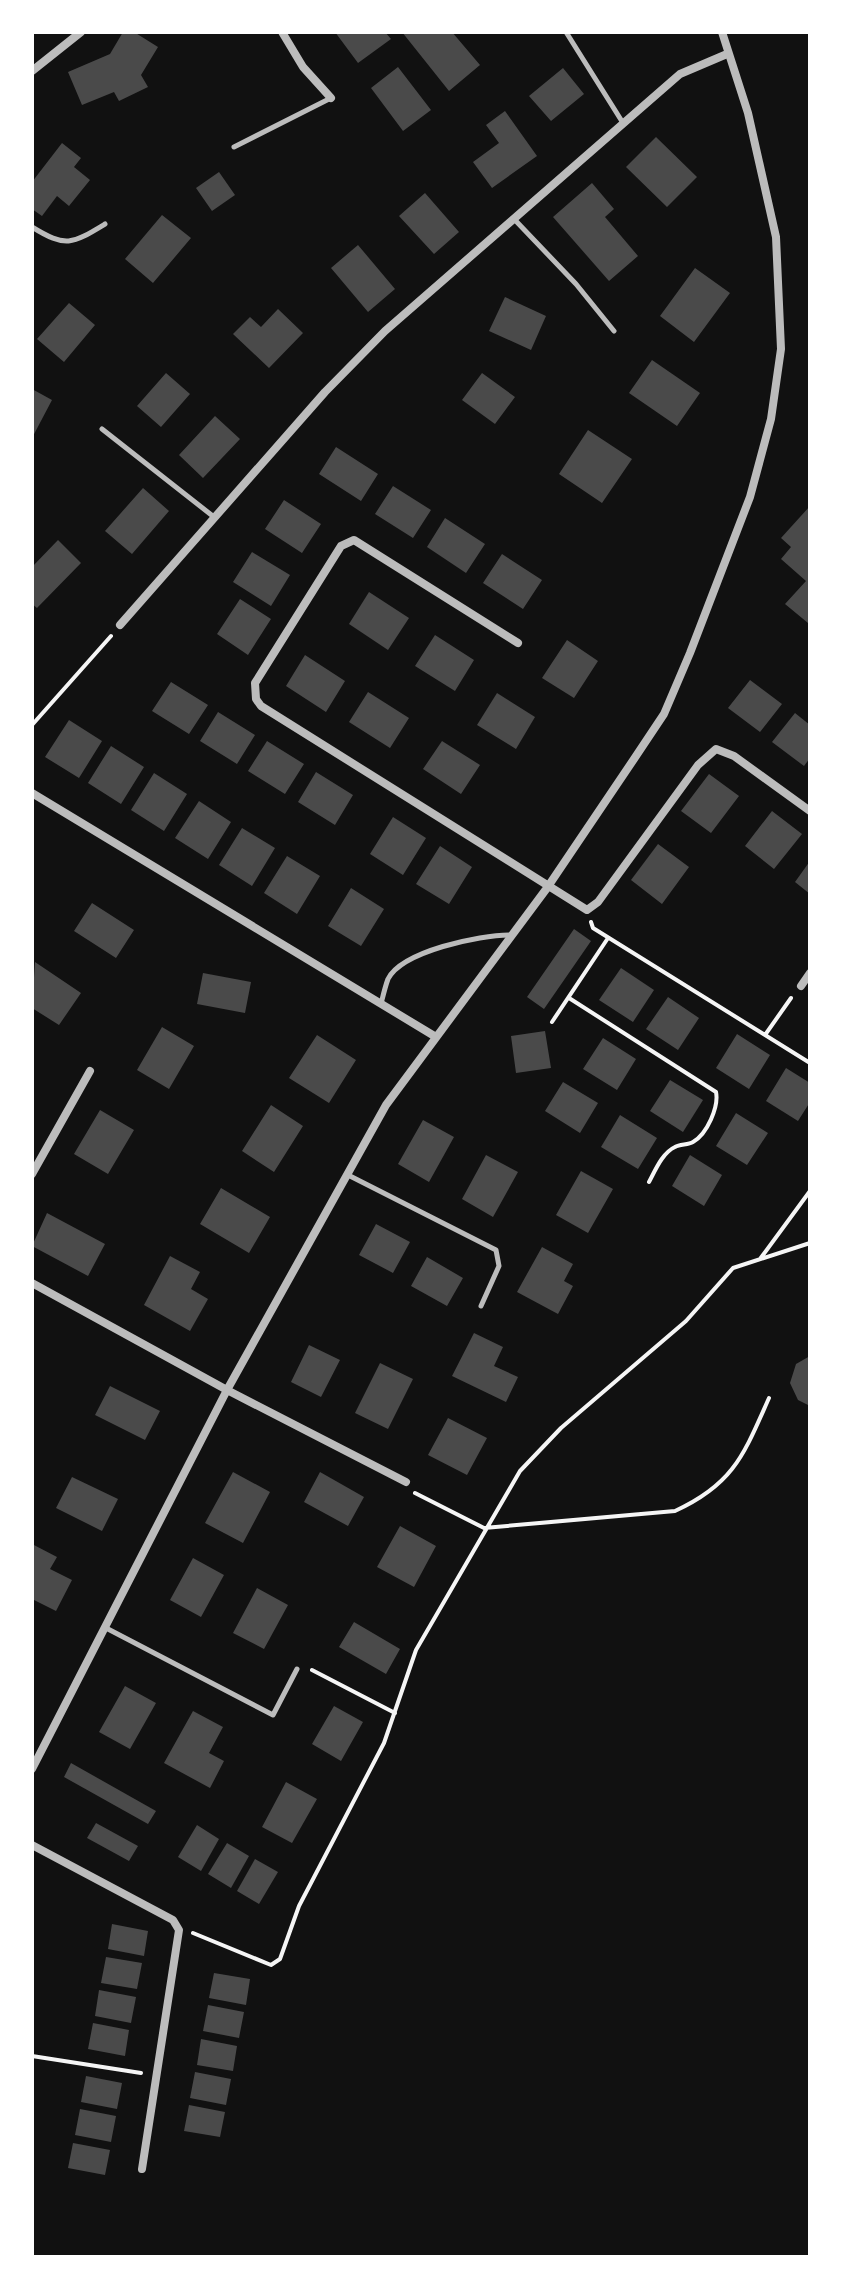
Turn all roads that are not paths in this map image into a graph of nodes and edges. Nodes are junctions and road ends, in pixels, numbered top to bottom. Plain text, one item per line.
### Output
1 (81, 32) edge
2 (282, 32) edge
3 (566, 32) edge
4 (722, 32) edge
5 (727, 54) junction
6 (32, 71) edge
7 (331, 98) joint
8 (623, 124) junction
9 (234, 147) dead end
10 (514, 219) junction
11 (105, 224) dead end
12 (32, 227) edge
13 (614, 331) dead end
14 (102, 429) dead end
15 (215, 517) junction
16 (120, 625) road end
17 (518, 643) dead end
18 (32, 793) edge
19 (810, 811) edge
20 (547, 888) junction
21 (509, 935) junction
22 (810, 973) edge
23 (801, 986) road end
24 (381, 1004) junction
25 (436, 1037) junction
26 (90, 1071) dead end
27 (32, 1174) edge
28 (348, 1175) junction
29 (32, 1283) edge
30 (481, 1306) dead end
31 (227, 1390) junction
32 (406, 1482) road end
33 (106, 1628) junction
34 (297, 1669) road end
35 (32, 1769) edge
36 (32, 1845) edge
37 (142, 2169) dead end

1 - 6 street
2 - 7 street
3 - 8 lane
4 - 5 street
5 - 8 street
5 - 20 street
7 - 9 lane
8 - 10 street
10 - 13 lane
10 - 15 street
11 - 12 lane
14 - 15 lane
15 - 16 street
17 - 20 street
18 - 24 street
19 - 20 street
20 - 21 street
21 - 24 lane
21 - 25 street
22 - 23 street
24 - 25 street
25 - 28 street
26 - 27 street
28 - 30 lane
28 - 31 street
29 - 31 street
31 - 32 street
31 - 33 street
33 - 34 lane
33 - 35 street
36 - 37 street

